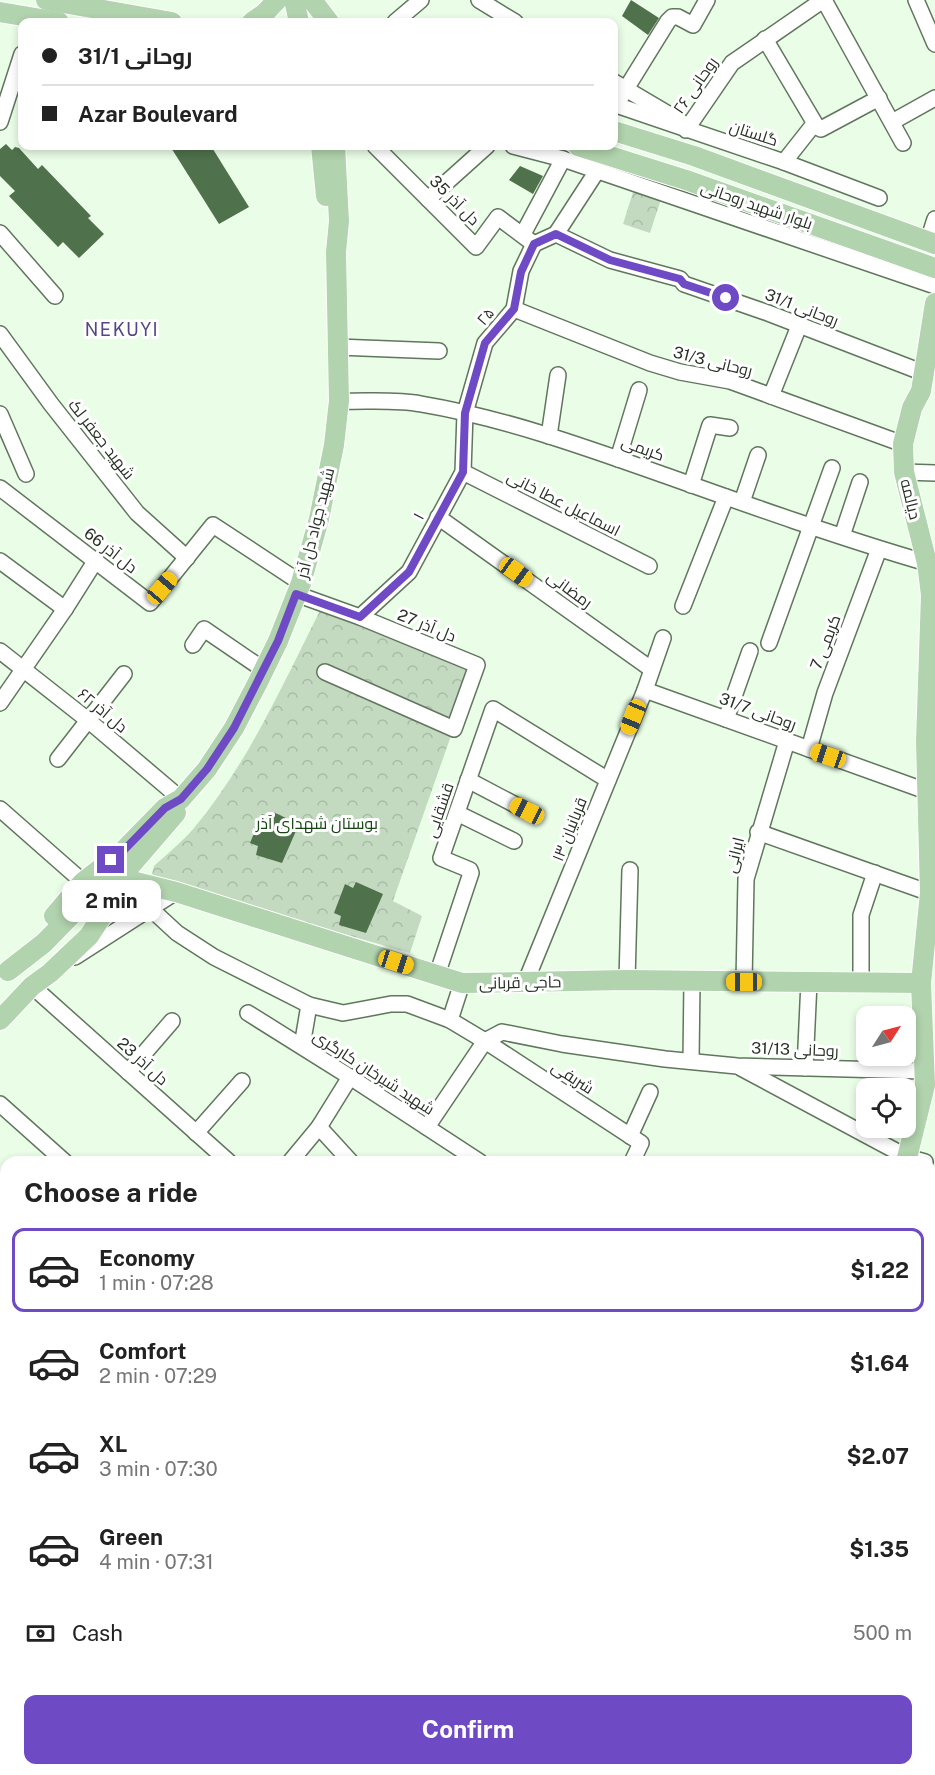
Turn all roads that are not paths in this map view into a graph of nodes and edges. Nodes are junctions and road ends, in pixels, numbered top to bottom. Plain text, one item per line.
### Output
1 (46, 0) edge
2 (277, 0) edge
3 (294, 0) edge
4 (307, 0) edge
5 (312, 0) edge
6 (421, 0) edge
7 (480, 0) edge
8 (707, 0) edge
9 (824, 0) edge
10 (916, 0) edge
11 (133, 8) edge
12 (0, 12) edge
13 (26, 18) edge
14 (161, 18) edge
15 (258, 18) edge
16 (298, 18) edge
17 (312, 18) edge
18 (326, 18) edge
19 (399, 18) edge
20 (509, 18) edge
21 (765, 39) junction
22 (935, 44) edge
23 (18, 66) edge
24 (619, 85) edge
25 (879, 98) junction
26 (935, 98) edge
27 (618, 106) edge
28 (0, 122) edge
29 (892, 122) junction
30 (814, 124) junction
31 (687, 128) junction
32 (618, 132) edge
33 (903, 143) dead end
34 (333, 150) edge
35 (379, 150) edge
36 (483, 150) edge
37 (528, 150) edge
38 (591, 150) edge
39 (563, 159) junction
40 (784, 162) junction
41 (597, 171) junction
42 (879, 198) dead end
43 (428, 199) junction
44 (935, 219) edge
45 (0, 233) edge
46 (556, 234) junction
47 (529, 239) junction
48 (932, 242) edge
49 (935, 268) edge
50 (935, 286) edge
51 (55, 296) dead end
52 (935, 303) edge
53 (514, 309) junction
54 (799, 326) junction
55 (0, 334) edge
56 (338, 347) junction
57 (439, 351) dead end
58 (558, 375) dead end
59 (926, 385) edge
60 (639, 390) dead end
61 (771, 396) junction
62 (339, 401) junction
63 (465, 413) junction
64 (0, 414) edge
65 (730, 428) dead end
66 (549, 436) junction
67 (903, 444) junction
68 (758, 455) dead end
69 (618, 459) junction
70 (832, 468) dead end
71 (463, 472) junction
72 (904, 472) junction
73 (935, 473) edge
74 (26, 474) dead end
75 (860, 482) dead end
76 (691, 485) junction
77 (0, 488) edge
78 (726, 497) junction
79 (742, 502) junction
80 (438, 517) junction
81 (812, 526) junction
82 (842, 536) junction
83 (879, 549) junction
84 (187, 558) junction
85 (96, 560) junction
86 (0, 561) edge
87 (927, 563) junction
88 (649, 566) dead end
89 (298, 589) junction
90 (683, 606) dead end
91 (65, 609) junction
92 (360, 617) junction
93 (663, 638) dead end
94 (770, 644) dead end
95 (193, 645) dead end
96 (0, 651) edge
97 (750, 651) dead end
98 (24, 669) junction
99 (651, 669) junction
100 (264, 670) junction
101 (325, 672) dead end
102 (124, 674) dead end
103 (645, 690) junction
104 (0, 703) edge
105 (726, 718) junction
106 (88, 721) junction
107 (787, 741) junction
108 (931, 741) edge
109 (809, 749) junction
110 (58, 759) dead end
111 (468, 780) junction
112 (608, 780) junction
113 (926, 790) junction
114 (181, 799) junction
115 (0, 809) edge
116 (527, 811) dead end
117 (457, 813) junction
118 (758, 832) junction
119 (514, 841) dead end
120 (630, 870) dead end
121 (875, 873) junction
122 (120, 878) junction
123 (83, 882) junction
124 (176, 892) junction
125 (930, 893) junction
126 (151, 909) junction
127 (68, 918) junction
128 (89, 936) junction
129 (3, 971) edge
130 (50, 973) junction
131 (436, 975) junction
132 (526, 981) junction
133 (627, 981) junction
134 (692, 981) junction
135 (744, 982) junction
136 (809, 982) junction
137 (462, 983) junction
138 (861, 983) junction
139 (928, 983) edge
140 (32, 986) junction
141 (309, 1005) junction
142 (248, 1012) dead end
143 (0, 1020) edge
144 (172, 1020) dead end
145 (450, 1020) junction
146 (485, 1041) junction
147 (302, 1046) junction
148 (691, 1061) junction
149 (737, 1066) junction
150 (805, 1068) junction
151 (928, 1071) edge
152 (128, 1072) junction
153 (350, 1077) junction
154 (242, 1081) dead end
155 (650, 1092) dead end
156 (0, 1104) edge
157 (319, 1127) junction
158 (428, 1127) junction
159 (196, 1132) junction
160 (635, 1140) junction
161 (58, 1156) edge
162 (222, 1156) edge
163 (295, 1156) edge
164 (346, 1156) edge
165 (464, 1156) edge
166 (633, 1156) edge
167 (904, 1156) edge
168 (914, 1156) edge

1 - 11 main road
2 - 15 main road
3 - 16 main road
4 - 17 main road
5 - 18 main road
6 - 19 street
7 - 20 street
8 - 24 street
9 - 21 street, روحانی ۲۶
9 - 25 street
10 - 22 street
11 - 14 main road
12 - 13 main road
21 - 30 street
21 - 31 street, روحانی ۲۶
23 - 28 street
24 - 31 street
25 - 29 street
25 - 30 street
26 - 29 street
27 - 31 street, گلستان
29 - 33 street
30 - 40 street
31 - 40 street, گلستان
32 - 48 main road, بلوار شهید روحانی
34 - 56 main road, شهید جواد دل آذر
35 - 43 street, دل آذر 35
36 - 43 street
37 - 39 street
38 - 49 main road, بلوار شهید روحانی
39 - 41 street
39 - 47 street, ۲۵
40 - 42 street, گلستان
41 - 46 street
41 - 50 street
43 - 47 street, دل آذر 35
44 - 48 street
45 - 51 street
46 - 47 street
46 - 54 street, روحانی 31/1
47 - 53 street, ۲۵
52 - 59 main road, دیالمه
53 - 61 street, روحانی 31/3
53 - 63 street, ۲۵
54 - 59 street, روحانی 31/1
54 - 61 street
55 - 84 street, شهید جعفر لک
56 - 57 street
56 - 62 main road, شهید جواد دل آذر
58 - 66 street
59 - 67 main road, دیالمه
60 - 69 street
61 - 67 street, روحانی 31/3
62 - 63 street, کریمی
62 - 89 main road, شهید جواد دل آذر
63 - 66 street, کریمی
63 - 71 street, ۱
64 - 74 street
65 - 76 street
66 - 69 street, کریمی
67 - 72 main road, دیالمه
68 - 79 street
69 - 76 street, کریمی
70 - 81 street
71 - 80 street, ۱
71 - 88 street, اسماعیل عطا خانی
72 - 73 street
72 - 87 main road, دیالمه
75 - 82 street
76 - 78 street, کریمی
77 - 85 street, دل آذر 66
78 - 79 street, کریمی
78 - 90 street
79 - 81 street, کریمی
80 - 92 street, ۱
80 - 99 street, رمضانی
81 - 82 street, کریمی
81 - 94 street
82 - 83 street, کریمی
83 - 87 street, کریمی
83 - 109 street, کریمی 7
84 - 85 street, دل آذر 66
84 - 89 street, دل آذر 66
85 - 91 street
86 - 91 street
87 - 108 main road, دیالمه
89 - 92 street, دل آذر 27
89 - 100 main road, شهید جواد دل آذر
91 - 98 street
92 - 101 street, دل آذر 27
93 - 99 street, ۱۳ قربانیان
95 - 100 street
96 - 98 street, دل آذر ۶۲
97 - 105 street
98 - 104 street
98 - 106 street, دل آذر ۶۲
99 - 103 street, ۱۳ قربانیان
100 - 114 main road, شهید جواد دل آذر
102 - 106 street
103 - 105 street, روحانی 31/7
103 - 112 street, ۱۳ قربانیان
105 - 107 street, روحانی 31/7
106 - 110 street
106 - 114 street, دل آذر ۶۲
107 - 109 street, روحانی 31/7
107 - 118 street, ایرانی
108 - 113 main road, دیالمه
109 - 113 street, روحانی 31/7
111 - 112 street, قشقایی
111 - 116 street
111 - 117 street, قشقایی
112 - 132 street, ۱۳ قربانیان
113 - 125 main road, دیالمه
114 - 122 main road
114 - 123 main road
115 - 123 street
117 - 119 street
117 - 131 street, قشقایی
118 - 121 street
118 - 135 street, ایرانی
120 - 133 street
121 - 125 street
121 - 138 street
122 - 124 main road, حاجی قربانی
122 - 127 main road
122 - 128 main road
123 - 129 main road
124 - 126 street
124 - 131 main road, حاجی قربانی
125 - 139 main road, دیالمه
126 - 130 street
126 - 141 street
127 - 128 main road
127 - 129 main road
128 - 130 main road
130 - 140 main road
131 - 137 main road, حاجی قربانی
132 - 133 main road, حاجی قربانی
132 - 137 main road, حاجی قربانی
133 - 134 main road, حاجی قربانی
134 - 135 main road, حاجی قربانی
134 - 148 street
135 - 136 main road, حاجی قربانی
136 - 138 main road, حاجی قربانی
136 - 150 street
137 - 145 street
138 - 139 main road, حاجی قربانی
139 - 151 main road, دیالمه
140 - 143 main road
140 - 152 street, دل آذر 23
141 - 145 street
141 - 147 street
142 - 147 street, شهید شیرخان کارگری
144 - 152 street
145 - 146 street, شریفی
146 - 148 street, روحانی 31/13
146 - 158 street
146 - 160 street, شریفی
147 - 153 street, شهید شیرخان کارگری
148 - 149 street, روحانی 31/13
149 - 150 street, روحانی 31/13
149 - 167 street
150 - 151 street, روحانی 31/13
151 - 168 main road, دیالمه
152 - 159 street, دل آذر 23
153 - 157 street
153 - 158 street, شهید شیرخان کارگری
154 - 159 street
155 - 160 street
156 - 161 street
157 - 163 street
157 - 164 street
158 - 165 street, شهید شیرخان کارگری
159 - 162 street, دل آذر 23
160 - 166 street

